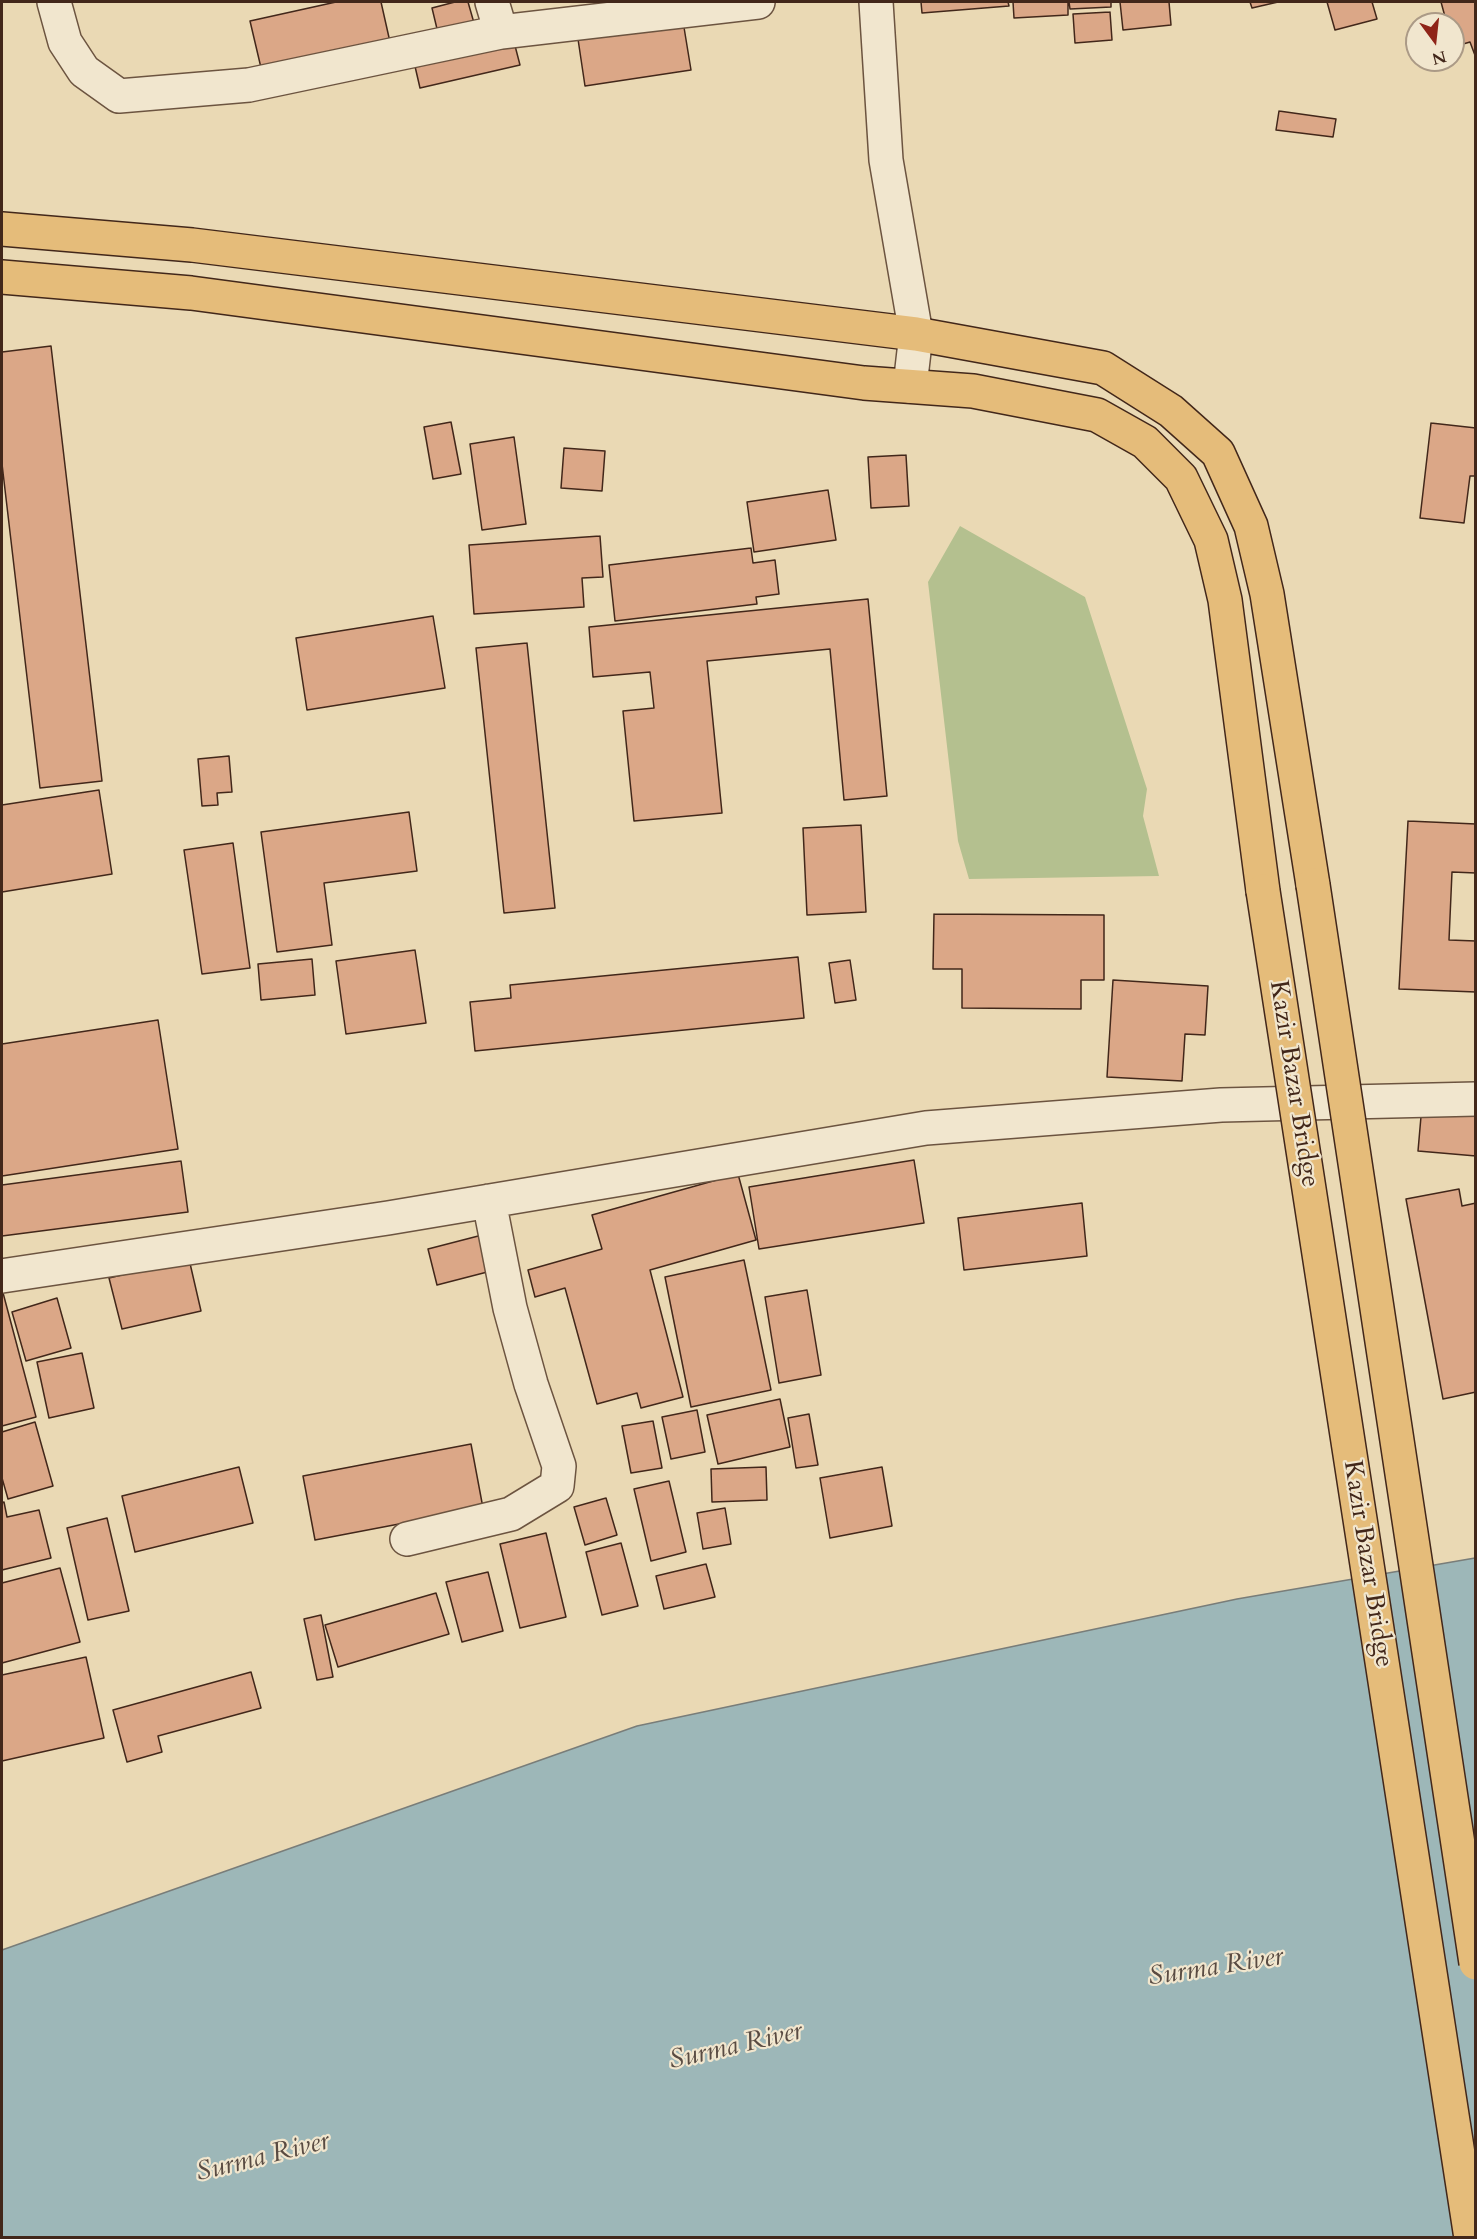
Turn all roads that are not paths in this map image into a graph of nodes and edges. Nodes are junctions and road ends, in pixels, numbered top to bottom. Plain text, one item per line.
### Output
1 (54, 2) edge
2 (492, 2) edge
3 (758, 2) edge
4 (876, 2) edge
5 (501, 32) junction
6 (2, 229) edge
7 (2, 277) edge
8 (916, 334) junction
9 (910, 386) junction
10 (1476, 1099) edge
11 (489, 1201) junction
12 (2, 1276) edge
13 (407, 1539) dead end
14 (1476, 1963) edge
15 (1471, 2238) edge

1 - 5 street
2 - 5 street
3 - 5 street
4 - 8 street
6 - 8 main road, Kazir Bazar Bridge
7 - 9 main road, Kazir Bazar Bridge
8 - 9 street
8 - 14 main road, Kazir Bazar Bridge, bridge
9 - 15 main road, Kazir Bazar Bridge, bridge
10 - 11 street
11 - 12 street
11 - 13 street

